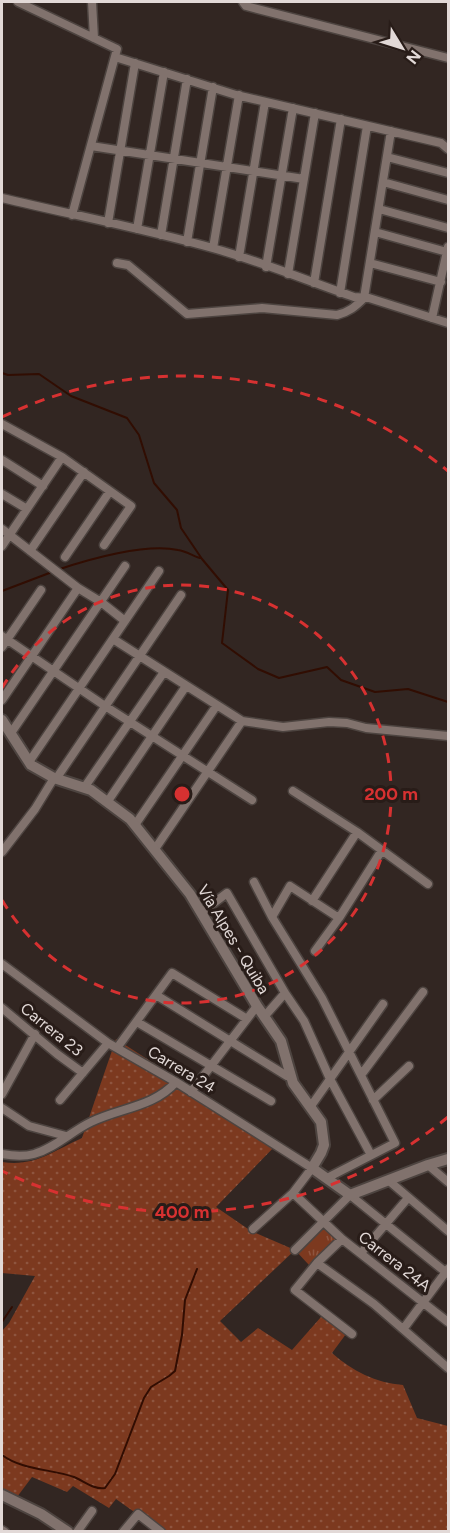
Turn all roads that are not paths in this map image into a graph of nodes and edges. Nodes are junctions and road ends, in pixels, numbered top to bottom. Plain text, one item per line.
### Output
1 (18, 2) edge
2 (92, 2) edge
3 (243, 2) edge
4 (94, 38) junction
5 (115, 57) junction
6 (448, 58) edge
7 (135, 63) junction
8 (164, 72) junction
9 (187, 79) junction
10 (213, 87) junction
11 (239, 95) junction
12 (265, 102) junction
13 (293, 108) junction
14 (315, 113) junction
15 (341, 119) junction
16 (368, 126) junction
17 (391, 131) junction
18 (91, 146) junction
19 (448, 149) edge
20 (120, 151) junction
21 (150, 155) junction
22 (387, 157) junction
23 (174, 159) junction
24 (200, 163) junction
25 (227, 167) junction
26 (254, 171) junction
27 (448, 174) edge
28 (282, 176) junction
29 (304, 179) junction
30 (383, 182) junction
31 (2, 198) edge
32 (448, 200) edge
33 (379, 209) junction
34 (72, 215) junction
35 (108, 223) junction
36 (448, 228) edge
37 (138, 229) junction
38 (375, 232) junction
39 (161, 235) junction
40 (187, 242) junction
41 (213, 248) junction
42 (448, 249) edge
43 (239, 257) junction
44 (117, 263) dead end
45 (370, 263) junction
46 (446, 265) edge
47 (266, 267) junction
48 (288, 274) junction
49 (314, 283) junction
50 (440, 286) junction
51 (340, 292) junction
52 (448, 292) edge
53 (364, 298) junction
54 (432, 318) junction
55 (448, 323) edge
56 (2, 424) edge
57 (62, 457) junction
58 (2, 460) edge
59 (84, 472) junction
60 (43, 486) junction
61 (110, 491) junction
62 (2, 494) edge
63 (27, 509) junction
64 (2, 529) edge
65 (9, 535) junction
66 (2, 546) edge
67 (104, 546) dead end
68 (30, 551) junction
69 (65, 557) dead end
70 (125, 566) dead end
71 (159, 571) dead end
72 (78, 588) junction
73 (41, 590) dead end
74 (181, 595) dead end
75 (101, 602) junction
76 (125, 621) junction
77 (113, 639) junction
78 (3, 641) edge
79 (32, 656) junction
80 (139, 656) junction
81 (54, 670) junction
82 (164, 672) junction
83 (186, 686) junction
84 (79, 688) junction
85 (2, 700) edge
86 (217, 705) junction
87 (105, 706) junction
88 (2, 720) edge
89 (242, 721) junction
90 (129, 722) junction
91 (12, 733) junction
92 (152, 736) junction
93 (448, 736) edge
94 (182, 755) junction
95 (29, 762) junction
96 (208, 771) junction
97 (55, 779) junction
98 (84, 788) junction
99 (293, 791) dead end
100 (252, 800) dead end
101 (108, 801) junction
102 (135, 825) junction
103 (357, 832) junction
104 (155, 849) junction
105 (382, 850) junction
106 (2, 852) edge
107 (254, 882) dead end
108 (428, 884) dead end
109 (312, 901) junction
110 (202, 912) junction
111 (272, 917) junction
112 (339, 918) junction
113 (315, 951) dead end
114 (2, 964) edge
115 (423, 992) dead end
116 (285, 993) junction
117 (156, 995) junction
118 (383, 1004) dead end
119 (257, 1006) junction
120 (2, 1008) edge
121 (264, 1017) junction
122 (247, 1019) junction
123 (137, 1022) junction
124 (35, 1034) junction
125 (230, 1041) junction
126 (108, 1043) junction
127 (117, 1048) junction
128 (349, 1050) junction
129 (211, 1066) junction
130 (409, 1066) dead end
131 (83, 1073) junction
132 (360, 1075) junction
133 (291, 1076) junction
134 (330, 1079) junction
135 (176, 1082) junction
136 (191, 1092) junction
137 (2, 1094) edge
138 (60, 1100) dead end
139 (374, 1100) junction
140 (271, 1101) dead end
141 (311, 1106) junction
142 (2, 1108) edge
143 (66, 1136) junction
144 (2, 1154) edge
145 (372, 1155) junction
146 (448, 1159) edge
147 (428, 1165) junction
148 (312, 1168) junction
149 (327, 1178) junction
150 (388, 1180) junction
151 (448, 1182) edge
152 (293, 1194) junction
153 (350, 1195) junction
154 (408, 1198) junction
155 (324, 1222) junction
156 (386, 1224) junction
157 (253, 1229) dead end
158 (448, 1231) edge
159 (342, 1239) junction
160 (295, 1250) dead end
161 (361, 1253) junction
162 (317, 1263) junction
163 (448, 1272) edge
164 (423, 1302) junction
165 (448, 1322) edge
166 (404, 1328) junction
167 (352, 1334) dead end
168 (448, 1368) edge
169 (2, 1496) edge
170 (92, 1511) dead end
171 (62, 1530) edge
172 (78, 1532) edge
173 (123, 1532) edge
174 (161, 1532) edge

1 - 4 street
2 - 4 street
3 - 6 street
4 - 5 street
5 - 7 street
5 - 18 street
7 - 8 street
7 - 20 street
8 - 9 street
8 - 21 street
9 - 10 street
9 - 23 street
10 - 11 street
10 - 24 street
11 - 12 street
11 - 25 street
12 - 13 street
12 - 26 street
13 - 14 street
13 - 28 street
14 - 15 street
14 - 29 street
15 - 16 street
15 - 49 street
16 - 17 street
16 - 51 street
17 - 19 street
17 - 22 street
18 - 20 street
18 - 34 street
20 - 21 street
20 - 35 street
21 - 23 street
21 - 37 street
22 - 27 street
22 - 30 street
23 - 24 street
23 - 39 street
24 - 25 street
24 - 40 street
25 - 26 street
25 - 41 street
26 - 28 street
26 - 43 street
28 - 29 street
28 - 47 street
29 - 48 street
30 - 32 street
30 - 33 street
31 - 34 street
33 - 36 street
33 - 38 street
34 - 35 street
35 - 37 street
37 - 39 street
38 - 42 street
38 - 45 street
39 - 40 street
40 - 41 street
41 - 43 street
42 - 46 street
43 - 47 street
44 - 53 street
45 - 50 street
45 - 53 street
46 - 50 street
47 - 48 street
48 - 49 street
49 - 51 street
50 - 52 street
50 - 54 street
51 - 53 street
53 - 54 street
54 - 55 street
56 - 57 street
57 - 59 street
57 - 60 street
58 - 60 street
59 - 61 street
59 - 68 street
60 - 63 street
61 - 67 street
61 - 69 street
62 - 63 street
63 - 65 street
64 - 65 street
65 - 66 street
65 - 68 street
68 - 72 street
70 - 75 street
71 - 76 street
72 - 75 street
72 - 79 street
73 - 78 street
74 - 80 street
75 - 76 street
75 - 81 street
76 - 77 street
77 - 80 street
77 - 84 street
78 - 79 street
79 - 81 street
79 - 85 street
80 - 82 street
80 - 87 street
81 - 84 street
81 - 91 street
82 - 83 street
82 - 90 street
83 - 86 street
83 - 92 street
84 - 87 street
84 - 95 street
86 - 89 street
86 - 94 street
87 - 90 street
87 - 97 street
88 - 91 street, Vía Alpes - Quiba
89 - 93 street
89 - 96 street
90 - 92 street
90 - 98 street
91 - 95 street, Vía Alpes - Quiba
92 - 94 street
92 - 101 street
94 - 96 street
94 - 102 street
95 - 97 street, Vía Alpes - Quiba
96 - 100 street
96 - 104 street
97 - 98 street, Vía Alpes - Quiba
97 - 106 street
98 - 101 street, Vía Alpes - Quiba
99 - 103 street
101 - 102 street, Vía Alpes - Quiba
102 - 104 street, Vía Alpes - Quiba
103 - 105 street
103 - 109 street
104 - 110 street, Vía Alpes - Quiba
105 - 108 street
105 - 112 street
107 - 111 street
109 - 111 street
109 - 112 street
110 - 116 street
110 - 119 street, Vía Alpes - Quiba
111 - 128 street
112 - 113 street
114 - 126 street, Carrera 24
115 - 132 street
116 - 121 street
116 - 134 street
117 - 122 street
117 - 123 street
117 - 125 street
118 - 128 street
119 - 121 street, Vía Alpes - Quiba
119 - 122 street
120 - 124 street, Carrera 23
121 - 133 street, Vía Alpes - Quiba
122 - 125 street
123 - 127 street
123 - 129 street
124 - 131 street, Carrera 23
124 - 137 street
125 - 129 street
125 - 133 street
126 - 127 street, Carrera 24
126 - 131 street
127 - 135 street, Carrera 24
128 - 132 street
128 - 134 street
129 - 136 street
129 - 140 street
130 - 139 street
131 - 138 street
132 - 139 street
133 - 141 street, Vía Alpes - Quiba
134 - 141 street
134 - 145 street
135 - 136 street, Carrera 24
135 - 143 street
136 - 148 street, Carrera 24
139 - 145 street
141 - 148 street, Vía Alpes - Quiba
142 - 143 street
143 - 144 street
145 - 149 street
146 - 147 street
147 - 150 street
147 - 151 street
148 - 149 street, Carrera 24
148 - 152 street
149 - 153 street, Carrera 24
150 - 153 street
150 - 154 street
152 - 155 street, Carrera 24A
152 - 157 street
153 - 155 street
153 - 156 street
154 - 156 street
154 - 158 street
155 - 159 street, Carrera 24A
155 - 160 street
156 - 161 street
156 - 163 street
159 - 161 street, Carrera 24A
159 - 162 street
161 - 164 street, Carrera 24A
162 - 166 street
162 - 167 street
163 - 164 street
164 - 165 street, Carrera 24A
164 - 166 street
166 - 168 street
169 - 171 street
170 - 172 street
173 - 174 street

